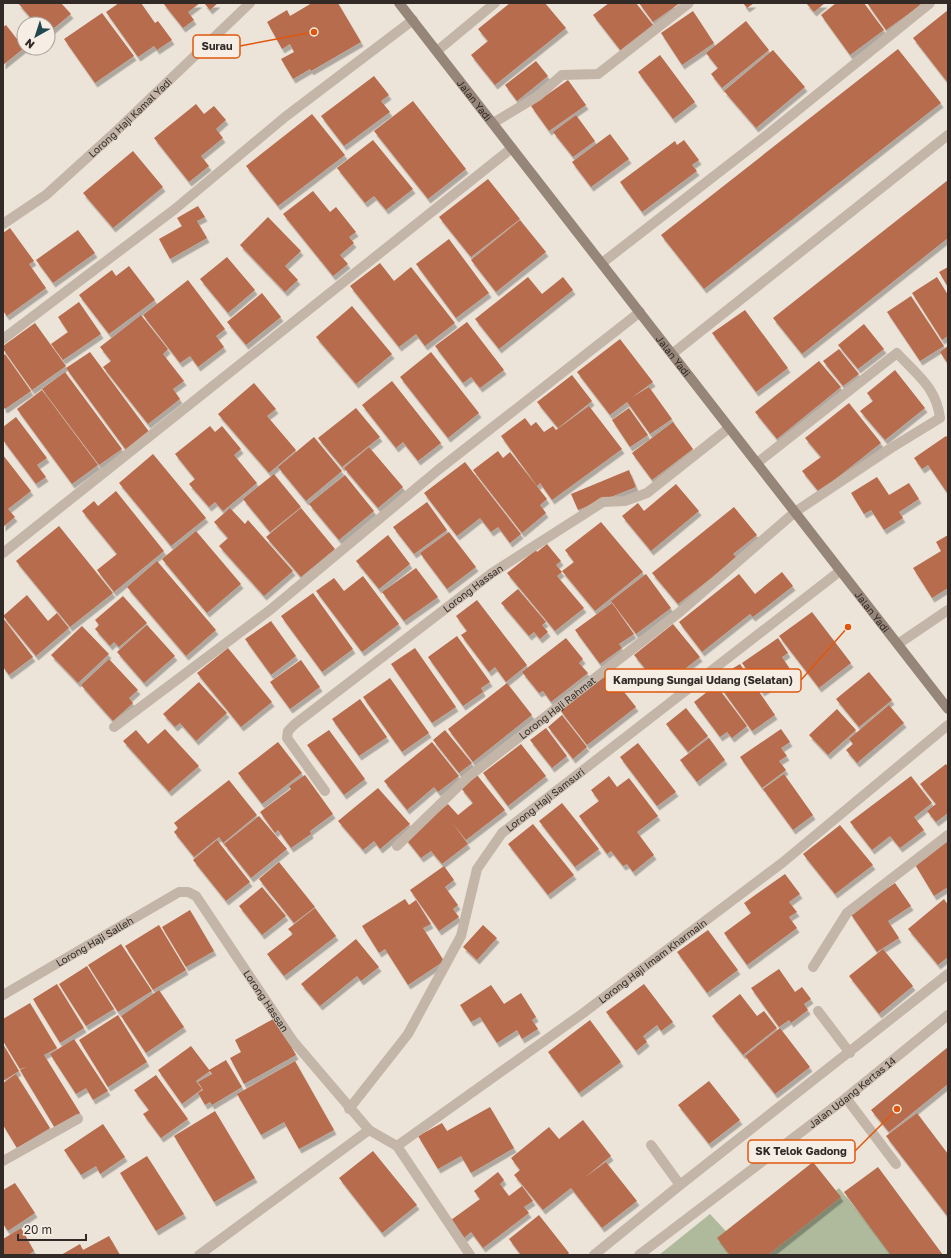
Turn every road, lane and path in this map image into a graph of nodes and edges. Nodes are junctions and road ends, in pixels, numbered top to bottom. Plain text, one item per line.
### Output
1 (250, 3) edge
2 (399, 3) edge
3 (495, 3) edge
4 (690, 3) edge
5 (930, 3) edge
6 (413, 20) junction
7 (437, 51) junction
8 (493, 123) junction
9 (948, 135) edge
10 (512, 148) junction
11 (3, 224) edge
12 (602, 263) junction
13 (640, 312) junction
14 (3, 340) edge
15 (672, 354) junction
16 (944, 416) edge
17 (729, 428) junction
18 (757, 463) junction
19 (795, 512) junction
20 (3, 553) edge
21 (840, 571) junction
22 (948, 610) edge
23 (898, 644) junction
24 (948, 709) edge
25 (948, 725) edge
26 (114, 727) dead end
27 (325, 791) dead end
28 (948, 835) edge
29 (397, 846) dead end
30 (188, 892) joint
31 (813, 967) dead end
32 (948, 974) edge
33 (3, 995) edge
34 (818, 1011) dead end
35 (948, 1015) edge
36 (850, 1053) junction
37 (846, 1098) junction
38 (349, 1109) junction
39 (78, 1119) dead end
40 (368, 1130) junction
41 (652, 1145) dead end
42 (397, 1146) junction
43 (3, 1161) edge
44 (896, 1164) dead end
45 (680, 1185) junction
46 (199, 1255) edge
47 (470, 1255) edge
48 (594, 1255) edge
49 (639, 1255) edge

1 - 11 street, Lorong Haji Kamal Yadi
2 - 6 street, Jalan Yadi
3 - 7 street
4 - 8 street
5 - 12 street
6 - 7 street, Jalan Yadi
6 - 14 street
7 - 8 street, Jalan Yadi
8 - 10 street, Jalan Yadi
9 - 15 street
10 - 12 street, Jalan Yadi
10 - 20 street
12 - 13 street, Jalan Yadi
13 - 15 street, Jalan Yadi
13 - 26 street
15 - 17 street, Jalan Yadi
16 - 18 street
16 - 19 street, Lorong Haji Rahmat
17 - 18 street, Jalan Yadi
17 - 27 street, Lorong Hassan
18 - 19 street, Jalan Yadi
19 - 21 street, Jalan Yadi
19 - 29 street, Lorong Haji Rahmat
21 - 23 street, Jalan Yadi
21 - 38 street, Lorong Haji Samsuri
22 - 23 street
23 - 24 street, Jalan Yadi
25 - 42 street, Lorong Haji Imam Kharmain
28 - 31 street
30 - 33 street, Lorong Haji Salleh
30 - 38 street, Lorong Hassan
32 - 36 street
34 - 36 street
35 - 37 street, Jalan Udang Kertas 14
36 - 45 street
37 - 44 street
37 - 49 street, Jalan Udang Kertas 14
38 - 40 street
39 - 43 street
40 - 42 street
40 - 46 street
41 - 45 street
42 - 47 street
45 - 48 street

